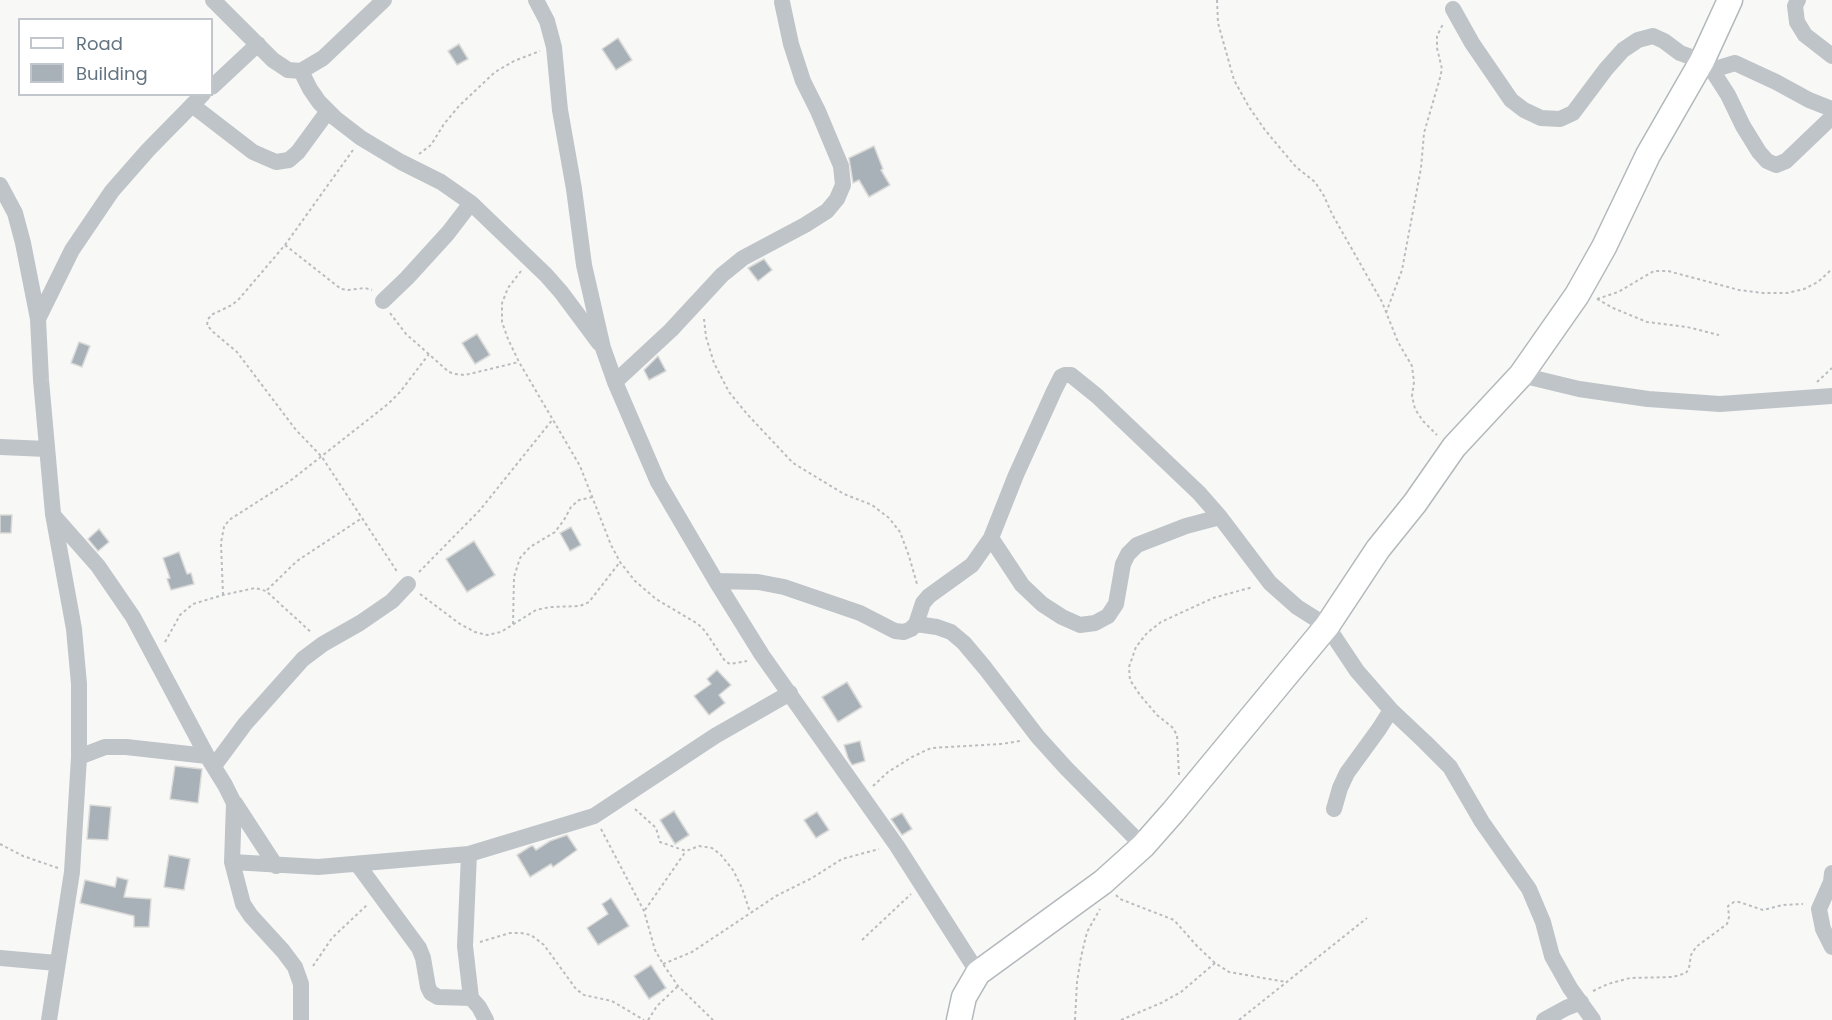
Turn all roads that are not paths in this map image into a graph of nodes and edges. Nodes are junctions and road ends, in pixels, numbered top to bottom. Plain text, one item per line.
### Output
1 (213, 0) edge
2 (384, 0) edge
3 (536, 0) edge
4 (1730, 0) edge
5 (1798, 0) edge
6 (782, 2) dead end
7 (1453, 9) road end
8 (258, 44) junction
9 (1832, 56) edge
10 (1707, 65) junction
11 (301, 70) junction
12 (213, 86) edge
13 (197, 100) edge
14 (1832, 110) edge
15 (328, 111) junction
16 (1832, 117) edge
17 (0, 185) edge
18 (471, 203) junction
19 (383, 301) road end
20 (38, 319) junction
21 (603, 348) junction
22 (1521, 375) junction
23 (615, 381) junction
24 (1832, 396) edge
25 (0, 447) edge
26 (46, 449) junction
27 (53, 514) junction
28 (1220, 517) junction
29 (991, 538) junction
30 (716, 581) junction
31 (408, 584) road end
32 (916, 624) junction
33 (1327, 626) junction
34 (790, 693) junction
35 (1391, 710) junction
36 (79, 723) junction
37 (105, 747) junction
38 (79, 757) junction
39 (210, 761) junction
40 (234, 803) junction
41 (1334, 809) dead end
42 (1143, 846) junction
43 (469, 854) junction
44 (232, 862) junction
45 (358, 865) junction
46 (276, 866) junction
47 (1832, 873) edge
48 (1831, 944) edge
49 (0, 958) edge
50 (57, 963) junction
51 (978, 973) junction
52 (471, 998) junction
53 (1586, 1010) edge
54 (299, 1017) edge
55 (49, 1020) edge
56 (486, 1020) edge
57 (959, 1020) edge
58 (1544, 1020) edge

1 - 8 street
2 - 11 street
3 - 21 street
4 - 10 street
5 - 9 street
6 - 23 street
7 - 10 street
8 - 11 street
8 - 12 street
10 - 14 street
10 - 16 street
10 - 22 street
11 - 15 street
13 - 15 street
13 - 20 street
15 - 18 street
17 - 20 street
18 - 19 street
18 - 21 street
20 - 26 street
21 - 23 street
22 - 24 street
22 - 33 street
23 - 30 street
25 - 26 street
26 - 27 street
27 - 36 street
27 - 39 street
28 - 29 street
28 - 29 street
28 - 33 street
29 - 32 street
30 - 32 street
30 - 34 street
31 - 39 street
32 - 42 street
33 - 35 street
33 - 42 street
34 - 43 street
34 - 51 street
35 - 41 street
35 - 53 street
36 - 37 street
36 - 38 street
37 - 38 street
37 - 39 street
38 - 50 street
39 - 40 street
40 - 44 street
40 - 46 street
42 - 51 street
43 - 45 street
43 - 52 street
44 - 46 street
44 - 54 street
45 - 46 street
45 - 52 street
47 - 48 street
49 - 50 street
50 - 55 street
51 - 57 street
52 - 56 street
53 - 58 street

